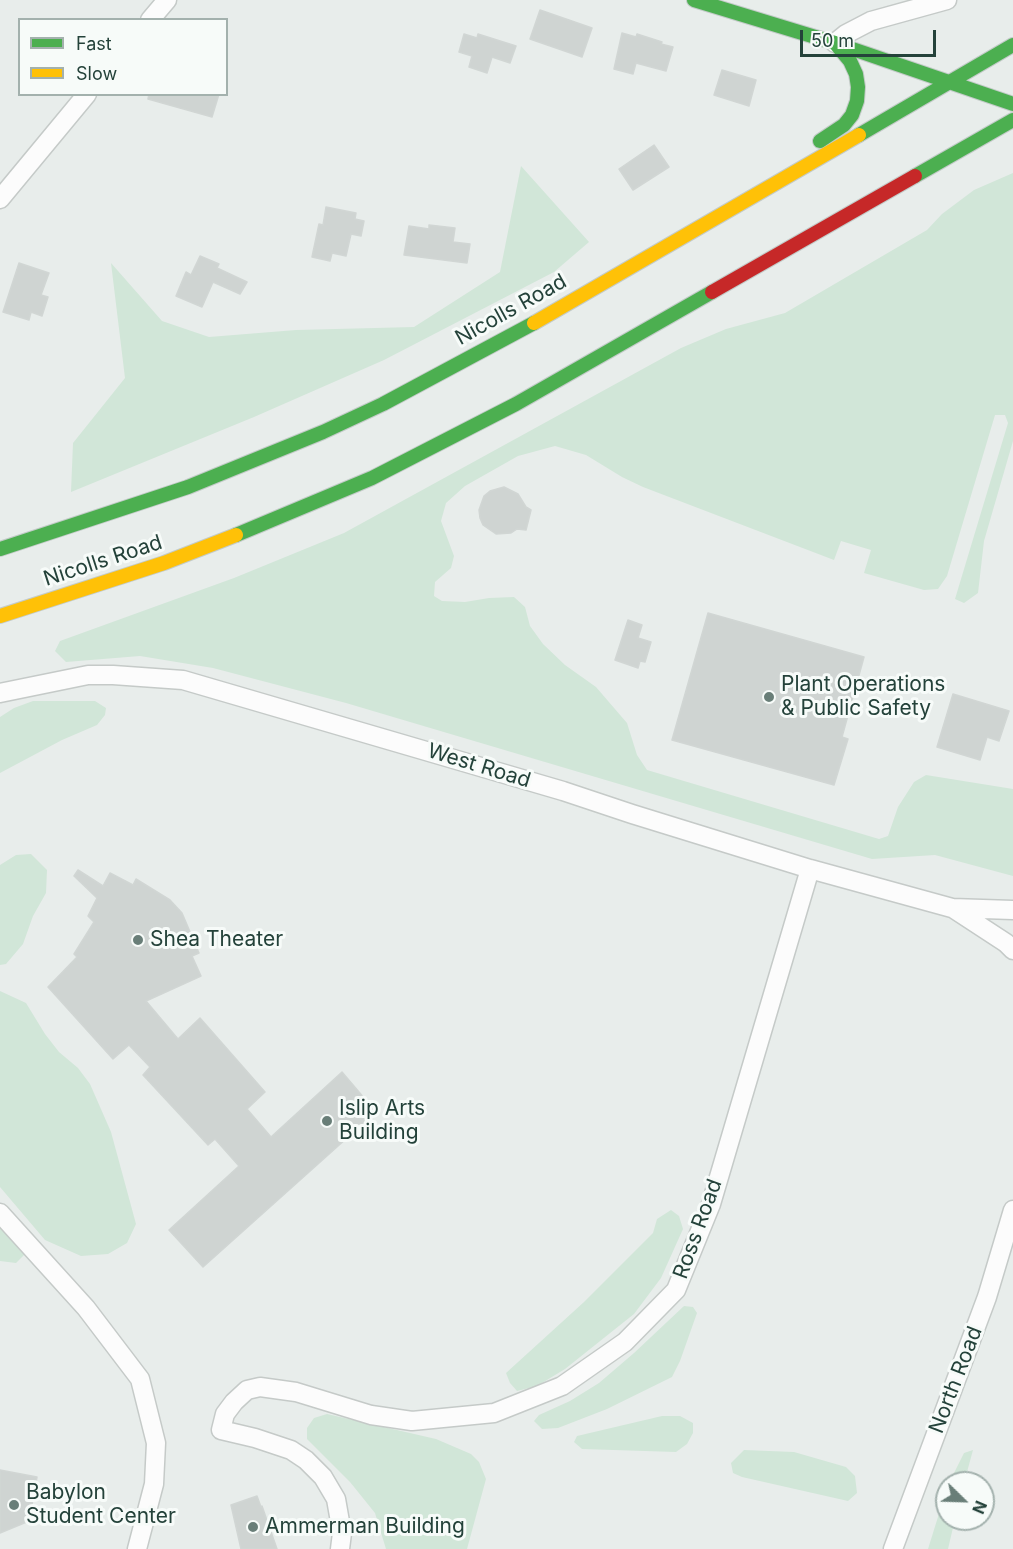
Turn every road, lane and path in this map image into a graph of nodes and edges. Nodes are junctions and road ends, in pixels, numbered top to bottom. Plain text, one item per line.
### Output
1 (167, 0) edge
2 (694, 0) edge
3 (946, 0) edge
4 (152, 18) edge
5 (835, 43) junction
6 (1013, 45) edge
7 (950, 81) junction
8 (85, 96) edge
9 (1013, 104) edge
10 (1013, 120) edge
11 (808, 148) dead end
12 (781, 165) dead end
13 (0, 199) edge
14 (663, 247) junction
15 (0, 549) edge
16 (86, 589) junction
17 (0, 616) edge
18 (0, 627) edge
19 (0, 693) edge
20 (810, 868) junction
21 (952, 908) junction
22 (1013, 910) edge
23 (1013, 950) edge
24 (1013, 1210) edge
25 (0, 1213) edge
26 (137, 1549) edge
27 (340, 1549) edge
28 (893, 1549) edge

1 - 4 street
2 - 5 main road
3 - 5 street
5 - 7 main road
5 - 11 main road
6 - 7 main road, Nicolls Road
7 - 9 main road
7 - 14 main road, Nicolls Road
8 - 13 street
10 - 16 main road, Nicolls Road
12 - 14 main road
14 - 15 main road, Nicolls Road
16 - 17 main road, Nicolls Road
16 - 18 main road
19 - 20 street, West Road
20 - 21 street, West Road
20 - 27 street, Ross Road
21 - 22 street, West Road
21 - 23 street, West Road
24 - 28 street, North Road
25 - 26 street

